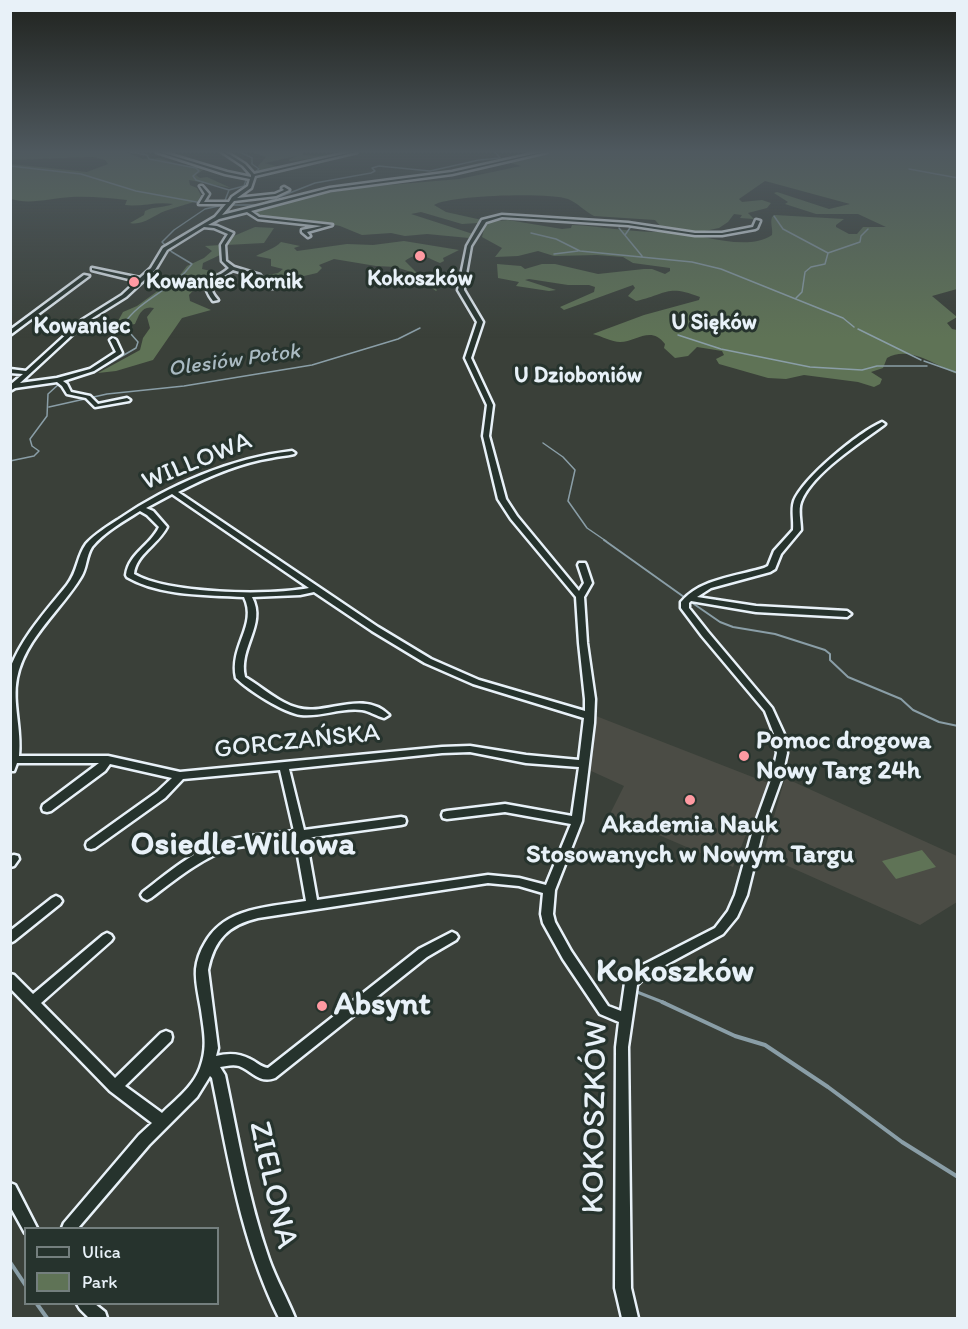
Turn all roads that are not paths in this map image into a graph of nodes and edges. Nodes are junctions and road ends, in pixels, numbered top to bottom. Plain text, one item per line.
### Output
1 (220, 214) edge
2 (234, 214) edge
3 (253, 214) edge
4 (218, 217) junction
5 (758, 221) dead end
6 (203, 226) junction
7 (308, 236) dead end
8 (231, 267) junction
9 (94, 269) dead end
10 (86, 276) dead end
11 (141, 280) junction
12 (271, 287) dead end
13 (215, 300) dead end
14 (10, 333) edge
15 (113, 340) dead end
16 (10, 371) edge
17 (29, 373) junction
18 (61, 382) junction
19 (12, 387) edge
20 (126, 400) dead end
21 (882, 424) dead end
22 (292, 453) dead end
23 (171, 491) junction
24 (139, 508) junction
25 (582, 565) dead end
26 (315, 590) junction
27 (247, 594) junction
28 (580, 597) junction
29 (689, 597) junction
30 (847, 614) dead end
31 (384, 715) dead end
32 (589, 716) junction
33 (108, 760) junction
34 (13, 763) edge
35 (584, 764) junction
36 (284, 767) junction
37 (180, 776) junction
38 (47, 808) dead end
39 (447, 815) dead end
40 (401, 821) dead end
41 (578, 821) junction
42 (300, 835) junction
43 (91, 845) dead end
44 (549, 890) junction
45 (147, 896) dead end
46 (56, 901) dead end
47 (312, 905) junction
48 (452, 937) dead end
49 (10, 938) edge
50 (107, 938) dead end
51 (10, 979) edge
52 (33, 1002) junction
53 (624, 1018) junction
54 (166, 1037) dead end
55 (209, 1064) junction
56 (115, 1087) junction
57 (162, 1122) junction
58 (10, 1190) edge
59 (29, 1227) edge
60 (70, 1227) edge
61 (86, 1305) edge
62 (99, 1318) edge
63 (287, 1318) edge
64 (630, 1318) edge

1 - 4 street
2 - 4 street
3 - 7 street
4 - 6 street
5 - 28 street
6 - 8 street
6 - 11 street
8 - 12 street
8 - 13 street
9 - 11 street
10 - 14 street
11 - 17 street
15 - 18 street
16 - 17 street
17 - 19 street
18 - 19 street
18 - 20 street
21 - 29 street
22 - 23 street, WILLOWA
23 - 24 street, WILLOWA
23 - 26 street
24 - 27 street
24 - 34 street, WILLOWA
25 - 28 street
26 - 27 street
26 - 32 street
27 - 31 street
28 - 32 street
29 - 30 street
29 - 53 street, KOKOSZKÓW
32 - 35 street
33 - 34 street, GORCZAŃSKA
33 - 37 street, GORCZAŃSKA
33 - 38 street
35 - 36 street, GORCZAŃSKA
35 - 41 street
36 - 37 street, GORCZAŃSKA
36 - 42 street
37 - 43 street
39 - 41 street
40 - 42 street
41 - 44 street
42 - 45 street
42 - 47 street
44 - 47 street
44 - 53 street
46 - 49 street
47 - 55 street
48 - 55 street
50 - 52 street
51 - 52 street
52 - 56 street
53 - 64 street, KOKOSZKÓW
54 - 56 street
55 - 57 street
55 - 63 street, ZIELONA
56 - 57 street
57 - 60 street
58 - 59 street
61 - 62 street

